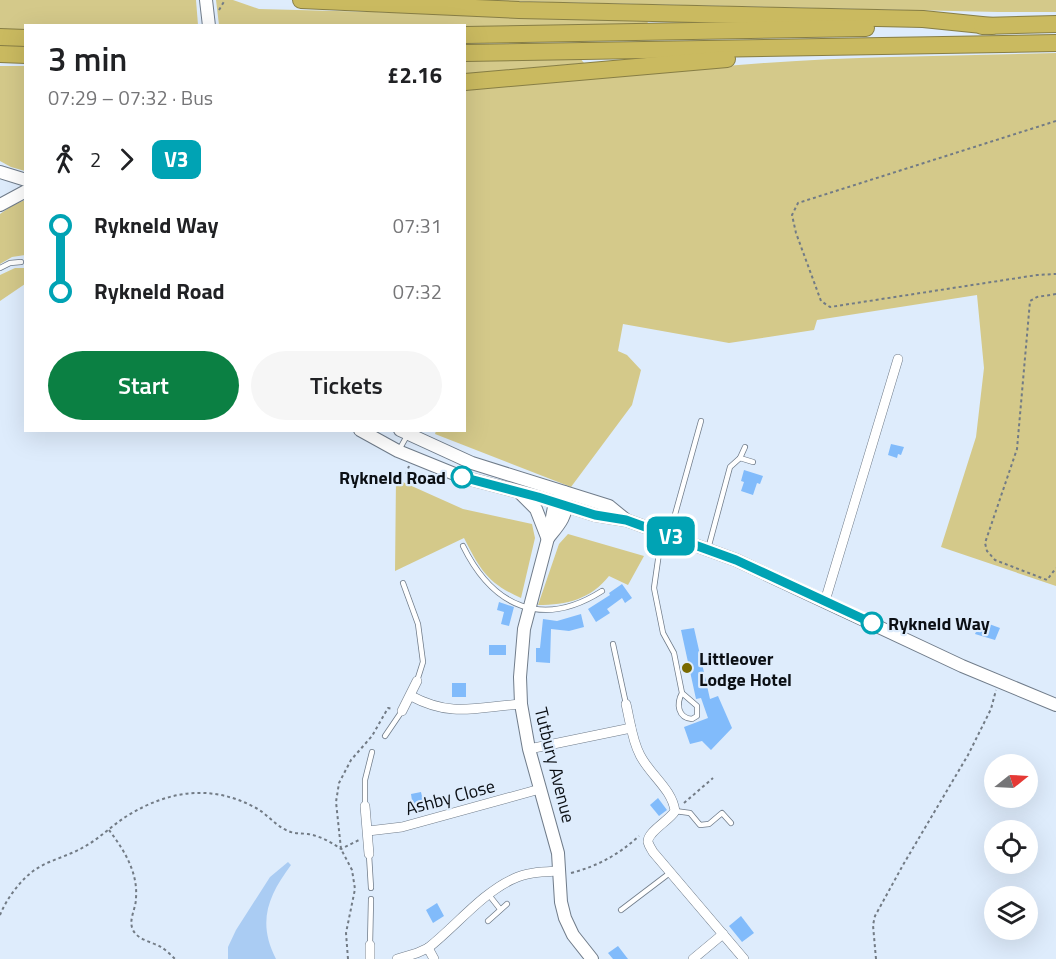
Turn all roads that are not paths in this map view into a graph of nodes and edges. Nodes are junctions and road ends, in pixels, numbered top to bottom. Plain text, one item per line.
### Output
1 (206, 0) edge
2 (301, 0) edge
3 (209, 24) edge
4 (1056, 24) edge
5 (992, 26) junction
6 (466, 35) edge
7 (0, 37) edge
8 (24, 38) edge
9 (1056, 43) edge
10 (817, 47) junction
11 (466, 53) edge
12 (466, 82) edge
13 (0, 172) edge
14 (24, 179) edge
15 (24, 192) edge
16 (0, 205) edge
17 (21, 262) dead end
18 (0, 268) edge
19 (898, 359) dead end
20 (701, 421) dead end
21 (364, 432) edge
22 (404, 432) edge
23 (745, 447) dead end
24 (398, 451) junction
25 (740, 458) junction
26 (753, 462) dead end
27 (564, 492) junction
28 (520, 493) junction
29 (561, 504) junction
30 (626, 520) junction
31 (668, 535) junction
32 (548, 538) junction
33 (464, 546) dead end
34 (707, 550) junction
35 (404, 583) dead end
36 (602, 591) dead end
37 (825, 601) junction
38 (528, 608) junction
39 (613, 644) dead end
40 (417, 681) joint
41 (682, 693) junction
42 (411, 696) junction
43 (521, 704) junction
44 (626, 704) joint
45 (1056, 705) edge
46 (402, 711) joint
47 (631, 728) junction
48 (385, 736) dead end
49 (529, 749) junction
50 (372, 752) dead end
51 (540, 789) junction
52 (365, 806) joint
53 (675, 810) junction
54 (731, 824) dead end
55 (368, 833) junction
56 (369, 854) joint
57 (671, 872) junction
58 (560, 874) junction
59 (371, 888) dead end
60 (489, 895) junction
61 (371, 898) dead end
62 (507, 904) dead end
63 (500, 909) junction
64 (621, 910) dead end
65 (488, 921) dead end
66 (723, 934) junction
67 (370, 945) joint
68 (428, 948) junction
69 (586, 957) edge
70 (370, 959) edge
71 (397, 959) edge
72 (434, 959) edge
73 (693, 959) edge
74 (744, 959) edge

1 - 3 street
2 - 5 highway
4 - 5 highway
5 - 6 highway
7 - 8 highway
9 - 10 highway
10 - 11 highway
10 - 12 highway
13 - 14 street
15 - 16 street
17 - 18 lane
19 - 37 street
20 - 31 lane
21 - 24 street
22 - 24 lane
22 - 27 street
23 - 25 lane
24 - 28 street
25 - 26 lane
25 - 34 lane
27 - 29 street
27 - 30 street
28 - 29 street
28 - 32 street
29 - 30 street
29 - 32 street, Tutbury Avenue
30 - 31 street
31 - 34 street
31 - 41 lane
32 - 38 street, Tutbury Avenue
33 - 38 lane
34 - 37 street
35 - 40 lane
36 - 38 lane
37 - 45 street
38 - 43 street, Tutbury Avenue
39 - 44 lane
40 - 42 street
41 - 41 lane
42 - 43 street
42 - 46 street
43 - 49 street, Tutbury Avenue
44 - 47 street
46 - 48 lane
47 - 49 street
47 - 53 street
49 - 51 street, Tutbury Avenue
50 - 52 lane
51 - 55 street, Ashby Close
51 - 58 street, Tutbury Avenue
52 - 55 street
53 - 54 lane
53 - 57 street
55 - 56 street
56 - 59 lane
57 - 64 lane
57 - 66 street
58 - 60 street
58 - 69 street, Tutbury Avenue
60 - 63 lane
60 - 68 street
61 - 67 lane
62 - 63 lane
63 - 65 lane
66 - 73 street
66 - 74 street
67 - 70 street
68 - 71 street
68 - 72 street

